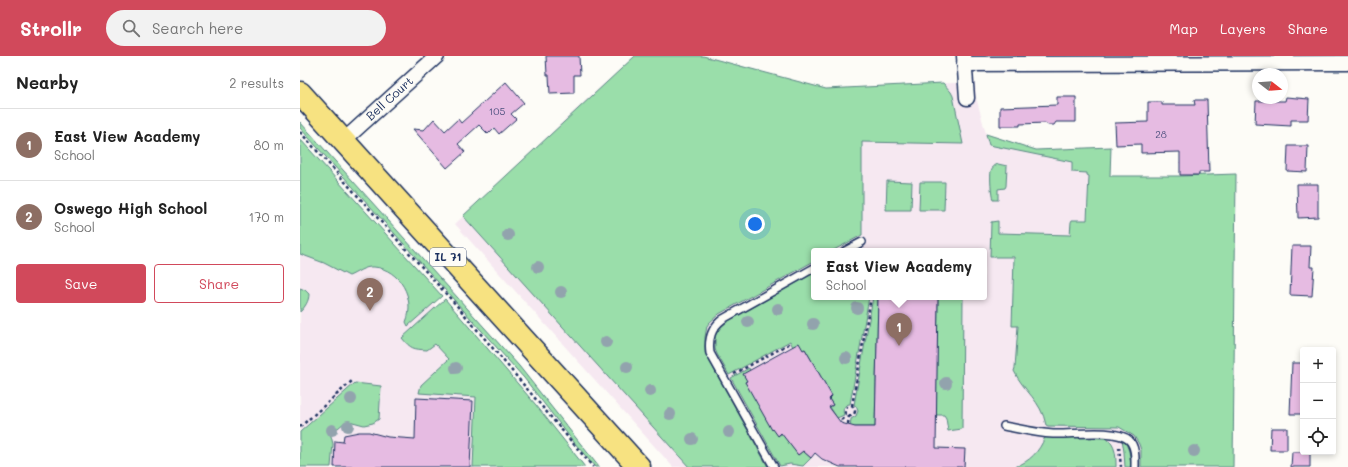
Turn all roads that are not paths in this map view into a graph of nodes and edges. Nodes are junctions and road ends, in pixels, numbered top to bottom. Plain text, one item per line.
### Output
1 (438, 56) edge
2 (964, 60) edge
3 (1348, 63) edge
4 (300, 93) edge
5 (967, 98) dead end
6 (343, 142) junction
7 (862, 242) dead end
8 (851, 248) edge
9 (811, 270) edge
10 (1004, 426) dead end
11 (639, 467) edge
12 (774, 467) edge
13 (1135, 467) edge

1 - 6 street, Bell Court
2 - 3 street
2 - 5 street
4 - 6 main road, IL 71
6 - 11 main road, IL 71
7 - 8 lane
9 - 12 lane
10 - 13 lane

